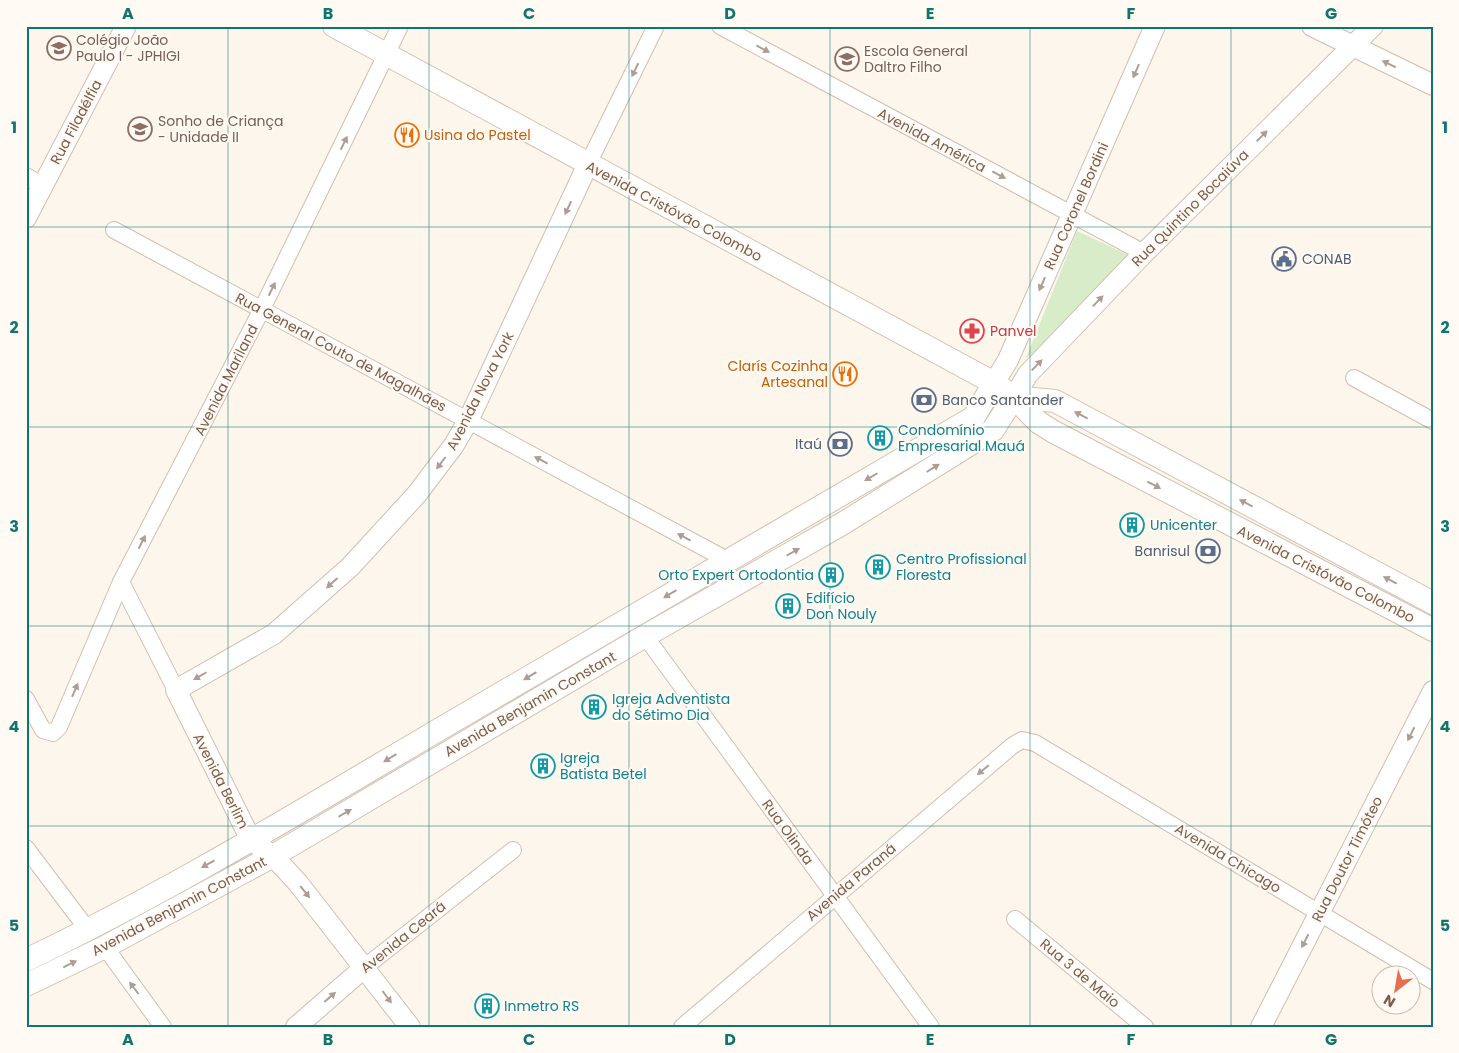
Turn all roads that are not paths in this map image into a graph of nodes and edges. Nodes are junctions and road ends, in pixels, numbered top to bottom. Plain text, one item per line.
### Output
1 (126, 26) edge
2 (334, 26) edge
3 (400, 26) edge
4 (656, 26) edge
5 (720, 26) edge
6 (1155, 26) edge
7 (1312, 26) edge
8 (1374, 26) edge
9 (1353, 47) junction
10 (386, 56) junction
11 (1433, 86) edge
12 (588, 164) junction
13 (35, 181) edge
14 (1072, 214) junction
15 (26, 218) edge
16 (114, 230) dead end
17 (1144, 253) junction
18 (262, 309) junction
19 (1354, 378) dead end
20 (994, 384) junction
21 (1014, 397) junction
22 (468, 421) junction
23 (1433, 421) edge
24 (727, 560) junction
25 (121, 582) junction
26 (1433, 603) edge
27 (1433, 630) edge
28 (645, 636) junction
29 (176, 690) junction
30 (1433, 691) edge
31 (26, 699) edge
32 (1022, 740) joint
33 (251, 840) junction
34 (26, 848) edge
35 (512, 850) dead end
36 (273, 856) junction
37 (834, 895) junction
38 (1319, 913) junction
39 (1015, 919) dead end
40 (88, 930) junction
41 (104, 947) junction
42 (26, 960) edge
43 (365, 968) junction
44 (1433, 981) edge
45 (26, 985) edge
46 (163, 1027) edge
47 (296, 1027) edge
48 (410, 1027) edge
49 (682, 1027) edge
50 (931, 1027) edge
51 (1144, 1027) edge
52 (1261, 1027) edge

1 - 13 street, Rua Filadélfia
2 - 10 main road, Avenida Cristóvão Colombo
3 - 10 street, Avenida Mariland
4 -> 12 street, Avenida Nova York
5 -> 14 street, Avenida América
6 -> 14 street, Rua Coronel Bordini
7 - 9 street
8 - 9 street, Rua Quintino Bocaiúva
11 -> 9 street
17 -> 9 street, Rua Quintino Bocaiúva
10 - 12 main road, Avenida Cristóvão Colombo
18 -> 10 street, Avenida Mariland
12 - 20 main road, Avenida Cristóvão Colombo
12 -> 22 street, Avenida Nova York
13 - 15 street, Rua Filadélfia
14 - 17 street, Avenida América
14 -> 20 street, Rua Coronel Bordini
16 - 18 street, Rua General Couto de Magalhães
21 -> 17 street, Rua Quintino Bocaiúva
18 - 22 street, Rua General Couto de Magalhães
25 -> 18 street, Avenida Mariland
19 - 23 street
20 - 21 main road, Avenida Cristóvão Colombo
20 -> 24 main road, Avenida Benjamin Constant
26 -> 21 main road, Avenida Cristóvão Colombo
21 -> 27 main road, Avenida Cristóvão Colombo
28 -> 21 main road, Avenida Benjamin Constant
24 -> 22 street, Rua General Couto de Magalhães
22 -> 29 street, Avenida Nova York
24 -> 33 main road, Avenida Benjamin Constant
25 - 29 street, Avenida Berlim
31 -> 25 street, Avenida Mariland
36 -> 28 main road, Avenida Benjamin Constant
28 - 37 street, Rua Olinda
29 - 33 street, Avenida Berlim
30 -> 38 street, Rua Doutor Timóteo
32 -> 37 street, Avenida Paraná
32 - 38 street, Avenida Chicago
33 - 36 street, Avenida Berlim
33 -> 40 main road, Avenida Benjamin Constant
34 - 40 street
35 - 43 street, Avenida Ceará
36 - 41 main road, Avenida Benjamin Constant
36 -> 43 street, Avenida Berlim
37 - 49 street, Avenida Paraná
37 - 50 street, Rua Olinda
38 - 44 street, Avenida Chicago
38 -> 52 street, Rua Doutor Timóteo
39 - 51 street, Rua 3 de Maio
40 - 42 main road, Avenida Benjamin Constant
45 -> 41 main road, Avenida Benjamin Constant
46 -> 41 street
47 -> 43 street, Avenida Ceará
43 -> 48 street, Avenida Berlim

